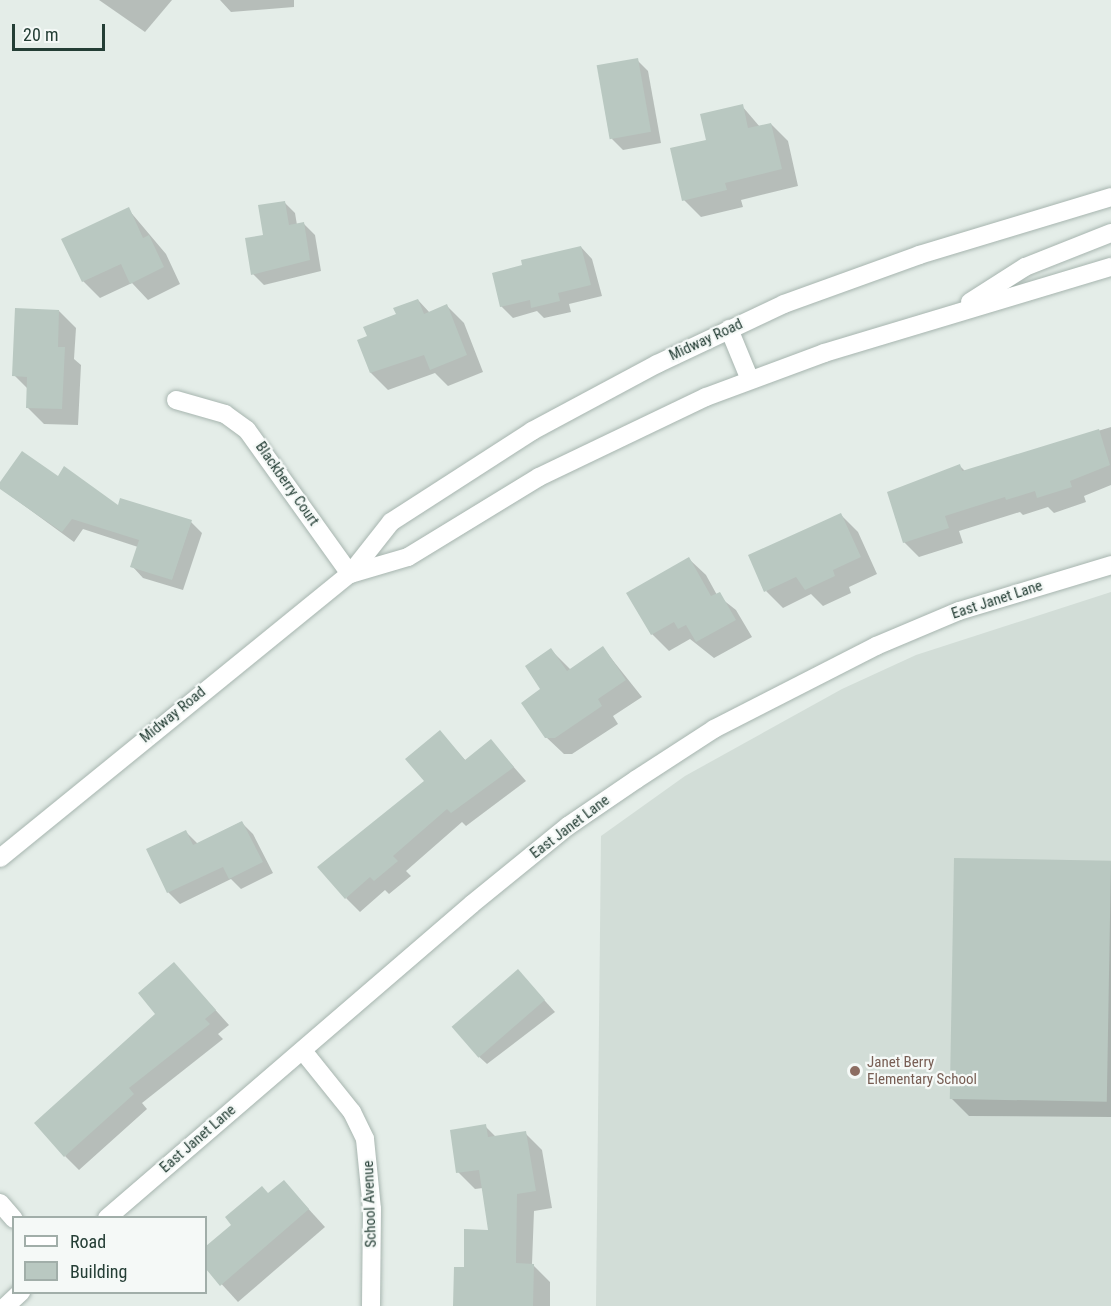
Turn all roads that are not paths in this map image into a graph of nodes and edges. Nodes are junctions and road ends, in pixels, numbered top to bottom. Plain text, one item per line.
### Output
1 (1111, 197) edge
2 (1111, 233) edge
3 (1111, 267) edge
4 (953, 313) junction
5 (729, 329) junction
6 (750, 380) junction
7 (176, 400) dead end
8 (1111, 565) edge
9 (350, 574) junction
10 (0, 858) edge
11 (303, 1051) junction
12 (0, 1203) edge
13 (109, 1216) edge
14 (12, 1217) edge
15 (20, 1294) edge
16 (6, 1306) edge
17 (371, 1306) edge

1 - 5 main road, Midway Road
2 - 4 main road
3 - 4 main road, Midway Road
4 - 6 main road, Midway Road
5 - 6 main road
5 - 9 main road, Midway Road
6 - 9 main road, Midway Road
7 - 9 main road, Blackberry Court
8 - 11 main road, East Janet Lane
9 - 10 main road, Midway Road
11 - 13 main road, East Janet Lane
11 - 17 main road, School Avenue
12 - 14 main road
15 - 16 main road

